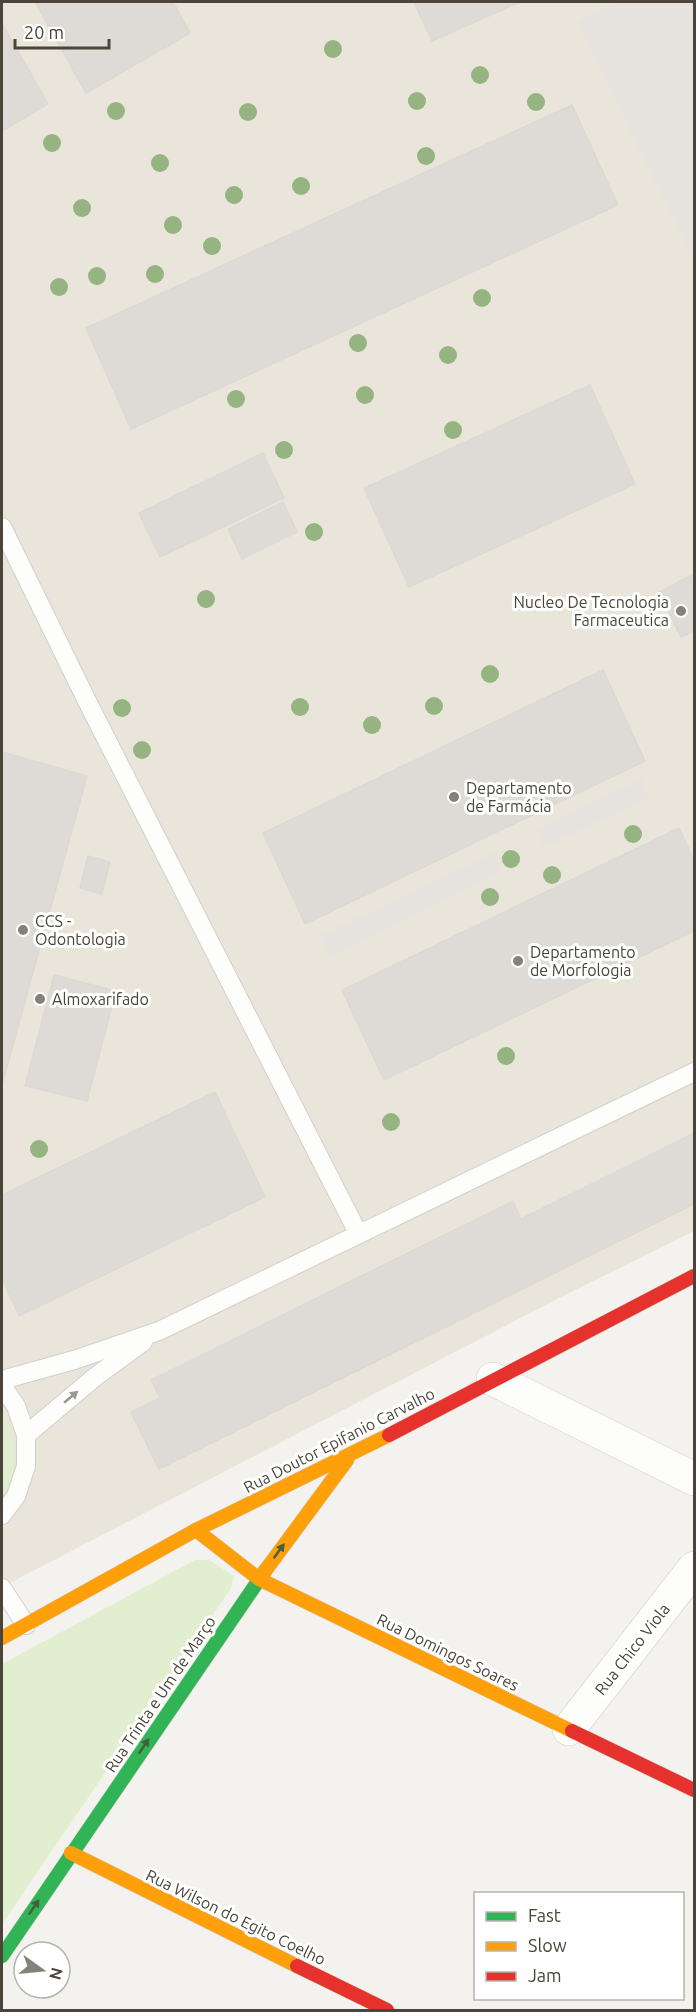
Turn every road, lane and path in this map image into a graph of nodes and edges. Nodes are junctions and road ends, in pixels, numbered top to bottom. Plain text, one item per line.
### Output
1 (2, 527) edge
2 (694, 1072) edge
3 (358, 1233) junction
4 (694, 1276) edge
5 (159, 1331) junction
6 (493, 1379) junction
7 (2, 1380) edge
8 (2, 1386) edge
9 (26, 1435) junction
10 (351, 1454) junction
11 (694, 1479) edge
12 (2, 1515) edge
13 (196, 1530) junction
14 (694, 1568) edge
15 (259, 1579) junction
16 (2, 1588) edge
17 (26, 1625) junction
18 (2, 1638) edge
19 (569, 1729) junction
20 (694, 1790) edge
21 (71, 1853) junction
22 (2, 1956) edge
23 (387, 2010) edge

1 - 3 lane
2 - 3 lane
3 - 5 lane
4 - 6 street, Rua Doutor Epifanio Carvalho
5 - 7 lane
9 -> 5 lane
6 - 10 street, Rua Doutor Epifanio Carvalho
6 - 11 street
8 - 9 lane
9 - 12 lane
10 - 13 street, Rua Doutor Epifanio Carvalho
15 -> 10 street, Rua Trinta e Um de Março
13 - 15 street, Rua Domingos Soares
13 - 17 street, Rua Doutor Epifanio Carvalho
14 - 19 street, Rua Chico Viola
15 - 19 street, Rua Domingos Soares
21 -> 15 street, Rua Trinta e Um de Março
16 - 17 lane
17 - 18 street, Rua Doutor Epifanio Carvalho
19 - 20 street, Rua Domingos Soares
22 -> 21 street, Rua Trinta e Um de Março
21 - 23 street, Rua Wilson do Egito Coelho

